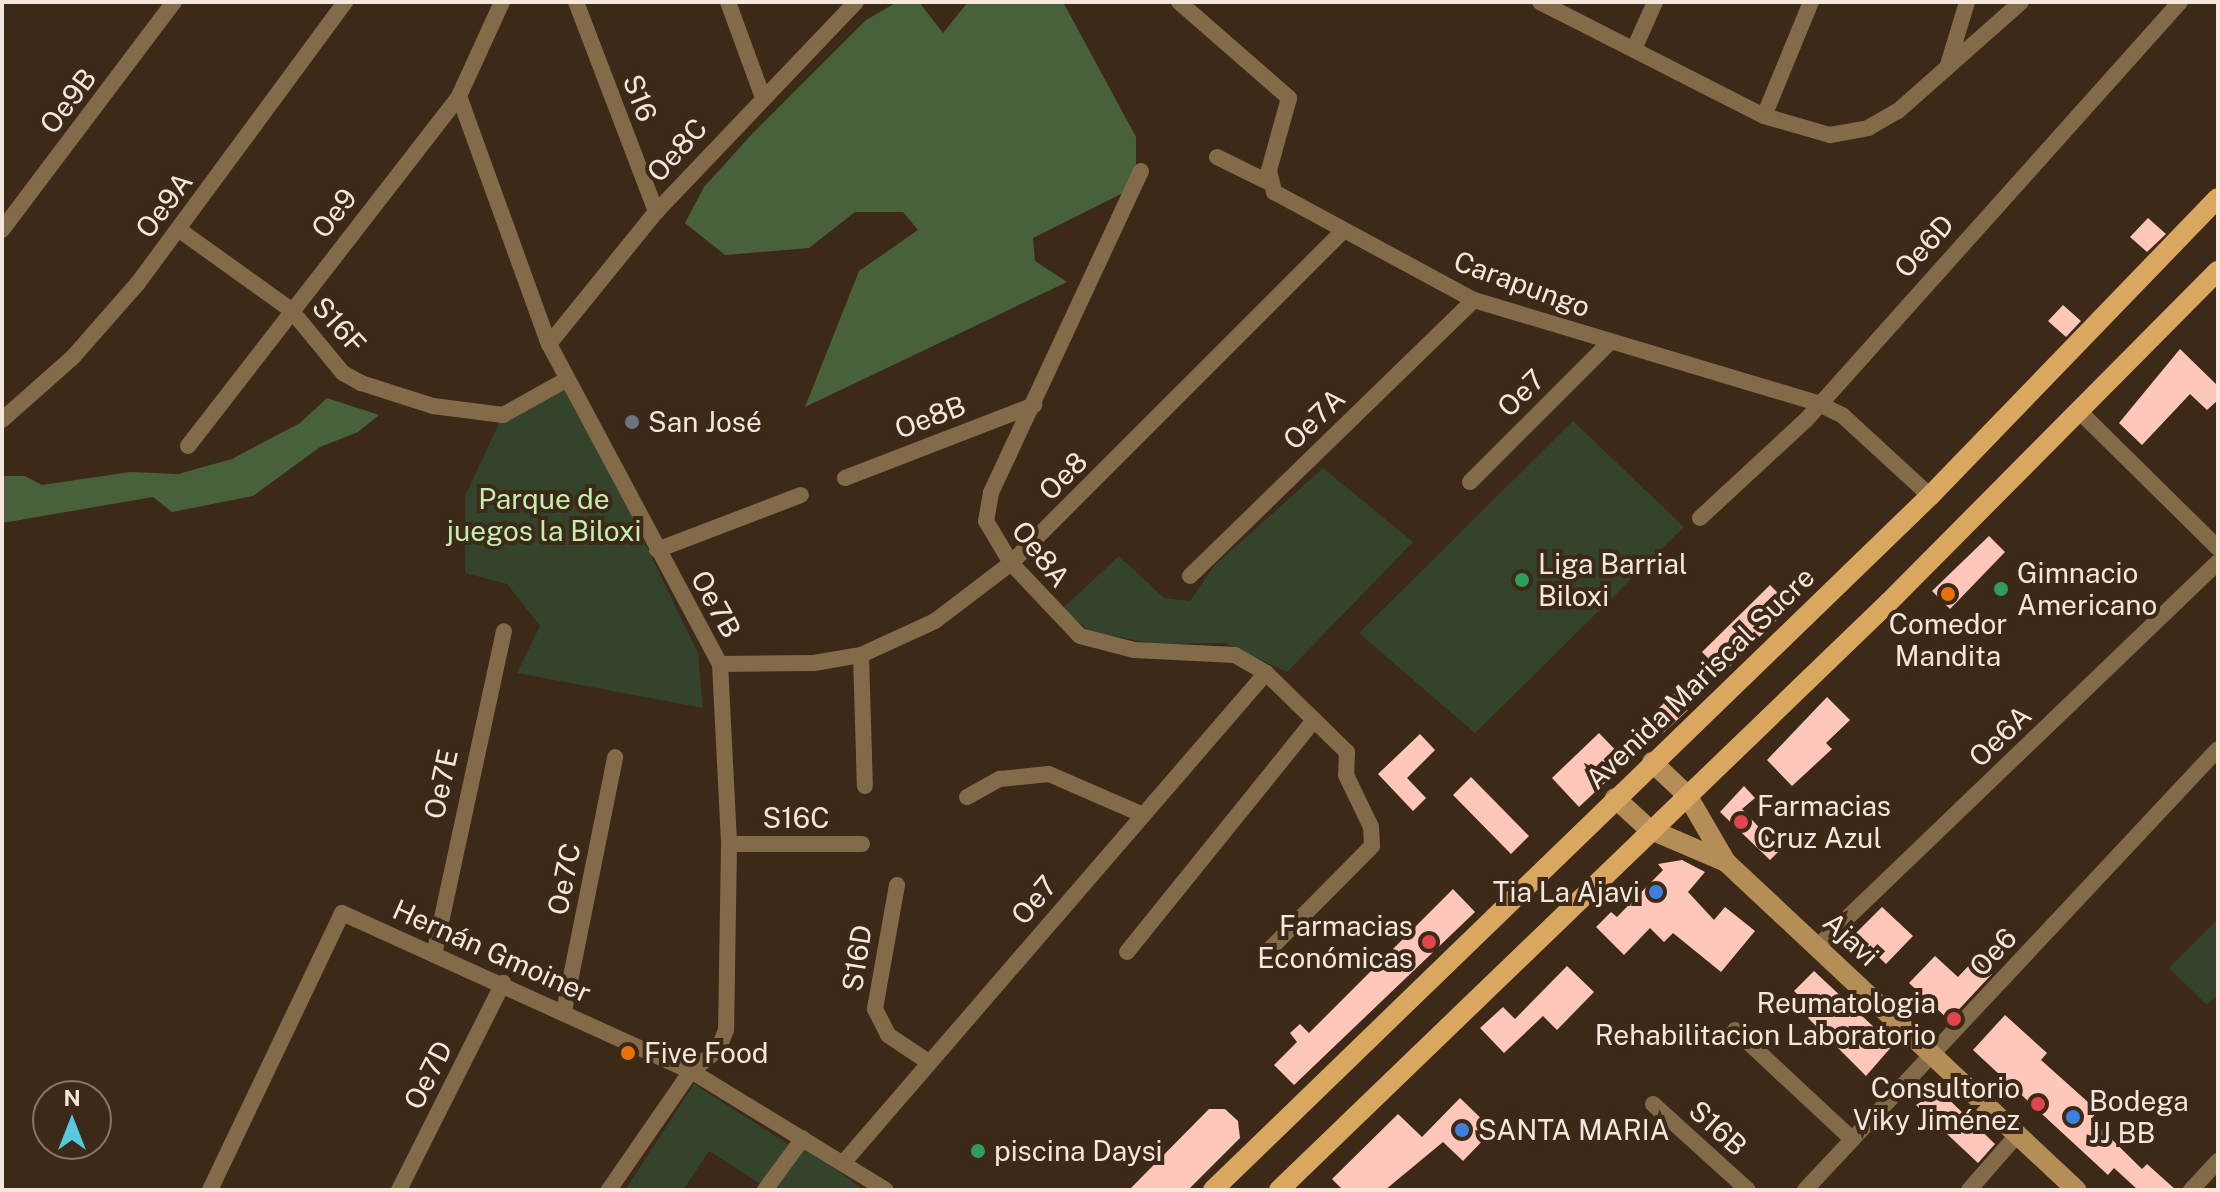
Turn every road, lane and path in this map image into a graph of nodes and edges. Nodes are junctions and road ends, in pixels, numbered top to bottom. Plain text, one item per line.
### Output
1 (174, 2) edge
2 (345, 2) edge
3 (502, 2) edge
4 (576, 2) edge
5 (728, 2) edge
6 (856, 2) edge
7 (1179, 2) edge
8 (1540, 2) edge
9 (1655, 2) edge
10 (1811, 2) edge
11 (1967, 2) edge
12 (2021, 2) edge
13 (2180, 2) edge
14 (1634, 49) junction
15 (1947, 68) junction
16 (762, 95) junction
17 (459, 96) junction
18 (1764, 116) junction
19 (1217, 157) dead end
20 (1141, 171) dead end
21 (1268, 182) junction
22 (2218, 198) edge
23 (656, 212) junction
24 (178, 229) junction
25 (2, 230) edge
26 (1342, 232) junction
27 (2218, 271) edge
28 (1474, 300) junction
29 (291, 310) junction
30 (1610, 342) junction
31 (549, 344) junction
32 (566, 380) junction
33 (1817, 403) junction
34 (1034, 405) junction
35 (2081, 413) junction
36 (2, 420) edge
37 (188, 446) dead end
38 (845, 478) dead end
39 (1470, 482) dead end
40 (801, 495) dead end
41 (1930, 496) junction
42 (1700, 518) dead end
43 (2218, 548) edge
44 (657, 550) junction
45 (2218, 562) edge
46 (1011, 563) junction
47 (1190, 576) dead end
48 (504, 631) dead end
49 (861, 655) junction
50 (720, 664) junction
51 (1266, 673) junction
52 (1314, 720) junction
53 (2218, 749) edge
54 (615, 757) dead end
55 (1652, 762) junction
56 (865, 786) dead end
57 (1687, 795) junction
58 (967, 797) dead end
59 (1615, 798) junction
60 (1141, 814) junction
61 (1649, 829) junction
62 (729, 844) junction
63 (862, 844) dead end
64 (1726, 862) junction
65 (897, 885) dead end
66 (1818, 946) junction
67 (435, 950) junction
68 (1268, 951) dead end
69 (1127, 952) dead end
70 (503, 983) junction
71 (564, 1011) junction
72 (1735, 1030) dead end
73 (1931, 1055) junction
74 (930, 1063) junction
75 (691, 1071) junction
76 (1653, 1104) dead end
77 (2018, 1134) junction
78 (803, 1138) junction
79 (1852, 1139) junction
80 (2218, 1161) edge
81 (844, 1162) junction
82 (874, 1187) edge
83 (210, 1190) edge
84 (399, 1190) edge
85 (609, 1190) edge
86 (765, 1190) edge
87 (1213, 1190) edge
88 (1279, 1190) edge
89 (1748, 1190) edge
90 (1805, 1190) edge
91 (1969, 1190) edge
92 (2077, 1190) edge
93 (2191, 1190) edge

1 - 25 street, Oe9B
2 - 24 street, Oe9A
3 - 17 street, Oe9
4 - 23 street, S16
5 - 16 street
6 - 16 street, Oe8C
7 - 21 street
8 - 14 street
9 - 14 street
10 - 18 street
11 - 15 street
12 - 15 street
13 - 33 street, Oe6D
14 - 18 street
15 - 18 street
16 - 23 street, Oe8C
17 - 29 street, Oe9
17 - 31 street, Oe7B
19 - 21 street, Carapungo
20 - 34 street, Oe8A
21 - 26 street, Carapungo
22 - 41 main road, Avenida Mariscal Sucre
23 - 31 street, Oe8C
24 - 29 street, S16F
24 - 36 street, Oe9A
26 - 28 street, Carapungo
26 - 46 street, Oe8
27 - 35 main road
28 - 30 street, Carapungo
28 - 47 street, Oe7A
29 - 32 street, S16F
29 - 37 street, Oe9
30 - 33 street, Carapungo
30 - 39 street, Oe7
31 - 32 street, Oe7B
32 - 44 street, Oe7B
33 - 41 street, Carapungo
33 - 42 street, Oe6D
34 - 38 street, Oe8B
34 - 46 street, Oe8A
35 - 43 street
35 - 57 main road
40 - 44 street
41 - 55 main road, Avenida Mariscal Sucre
44 - 50 street, Oe7B
45 - 66 street, Oe6A
46 - 49 street, Oe8
46 - 51 street, Oe8A
48 - 67 street, Oe7E
49 - 50 street, Oe8
49 - 56 street
50 - 62 street, Oe7B
51 - 52 street, Oe8A
51 - 60 street, Oe7
52 - 68 street, Oe8A
52 - 69 street
53 - 73 street, Oe6
54 - 71 street, Oe7C
55 - 57 street, Ajavi
55 - 59 main road, Avenida Mariscal Sucre
57 - 61 main road
57 - 64 street, Ajavi
58 - 60 street
59 - 61 street, Ajavi
59 - 87 main road, Avenida Mariscal Sucre
60 - 74 street, Oe7
61 - 64 street, Ajavi
61 - 88 main road
62 - 63 street, S16C
62 - 75 street, Oe7B
64 - 66 street, Ajavi
65 - 74 street, S16D
66 - 73 street, Ajavi
67 - 70 street, Hernán Gmoiner
67 - 83 street, Hernán Gmoiner
70 - 71 street, Hernán Gmoiner
70 - 84 street, Oe7D
71 - 75 street, Hernán Gmoiner
72 - 79 street
73 - 77 street, Ajavi
73 - 79 street, Oe6
74 - 81 street, Oe7
75 - 78 street, Hernán Gmoiner
75 - 85 street, Oe7B
76 - 89 street, S16B
77 - 91 street
77 - 92 street, Ajavi
78 - 81 street, Hernán Gmoiner
78 - 86 street
79 - 90 street, Oe6
80 - 93 street
81 - 82 street, Hernán Gmoiner

